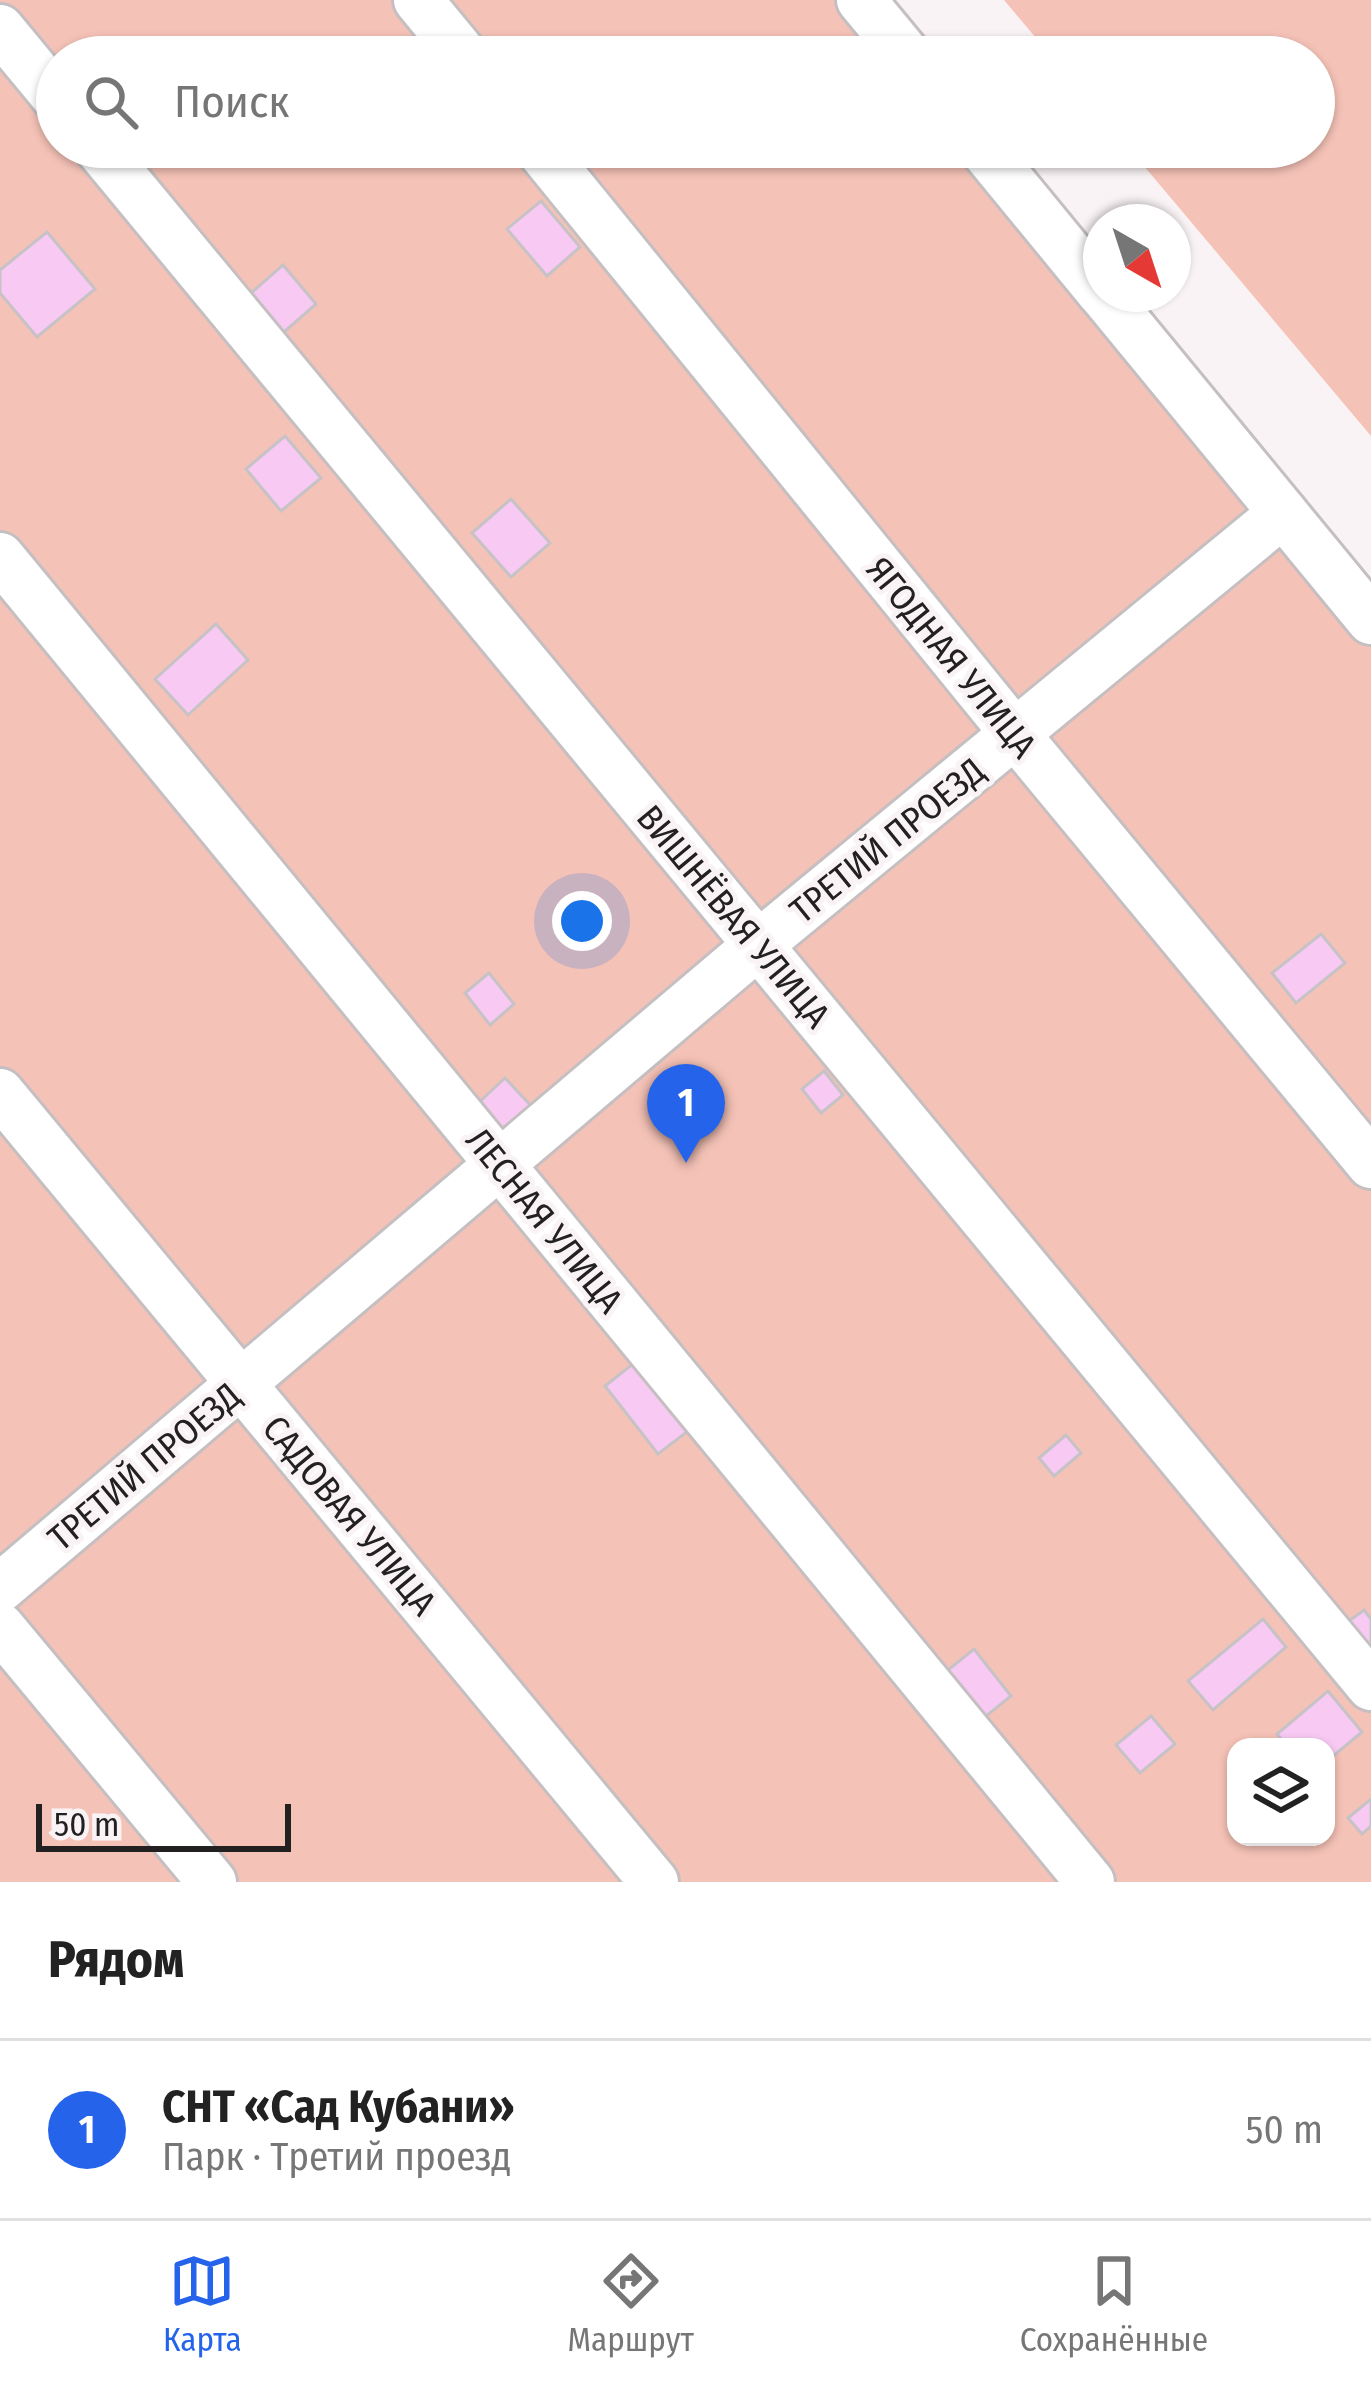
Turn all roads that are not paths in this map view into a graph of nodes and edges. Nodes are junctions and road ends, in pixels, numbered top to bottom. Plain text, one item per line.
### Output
1 (418, 0) edge
2 (861, 0) edge
3 (0, 29) edge
4 (448, 36) edge
5 (891, 36) edge
6 (36, 73) edge
7 (115, 168) edge
8 (555, 168) edge
9 (999, 168) edge
10 (1083, 270) edge
11 (1118, 312) edge
12 (1282, 513) junction
13 (0, 557) edge
14 (1371, 620) edge
15 (1016, 735) junction
16 (758, 945) junction
17 (0, 1093) edge
18 (499, 1164) junction
19 (1371, 1164) edge
20 (242, 1385) junction
21 (0, 1588) edge
22 (0, 1628) edge
23 (1371, 1686) edge
24 (212, 1882) edge
25 (654, 1882) edge
26 (1090, 1882) edge

1 - 4 street
2 - 5 street
3 - 6 street
7 - 16 street, ВИШНЁВАЯ УЛИЦА
8 - 15 street, ЯГОДНАЯ УЛИЦА
9 - 10 street
11 - 12 street
12 - 14 street
12 - 15 street, ТРЕТИЙ ПРОЕЗД
13 - 18 street, ЛЕСНАЯ УЛИЦА
15 - 16 street, ТРЕТИЙ ПРОЕЗД
15 - 19 street, ЯГОДНАЯ УЛИЦА
16 - 18 street, ТРЕТИЙ ПРОЕЗД
16 - 23 street, ВИШНЁВАЯ УЛИЦА
17 - 20 street, САДОВАЯ УЛИЦА
18 - 20 street, ТРЕТИЙ ПРОЕЗД
18 - 26 street, ЛЕСНАЯ УЛИЦА
20 - 21 street, ТРЕТИЙ ПРОЕЗД
20 - 25 street, САДОВАЯ УЛИЦА
22 - 24 street

